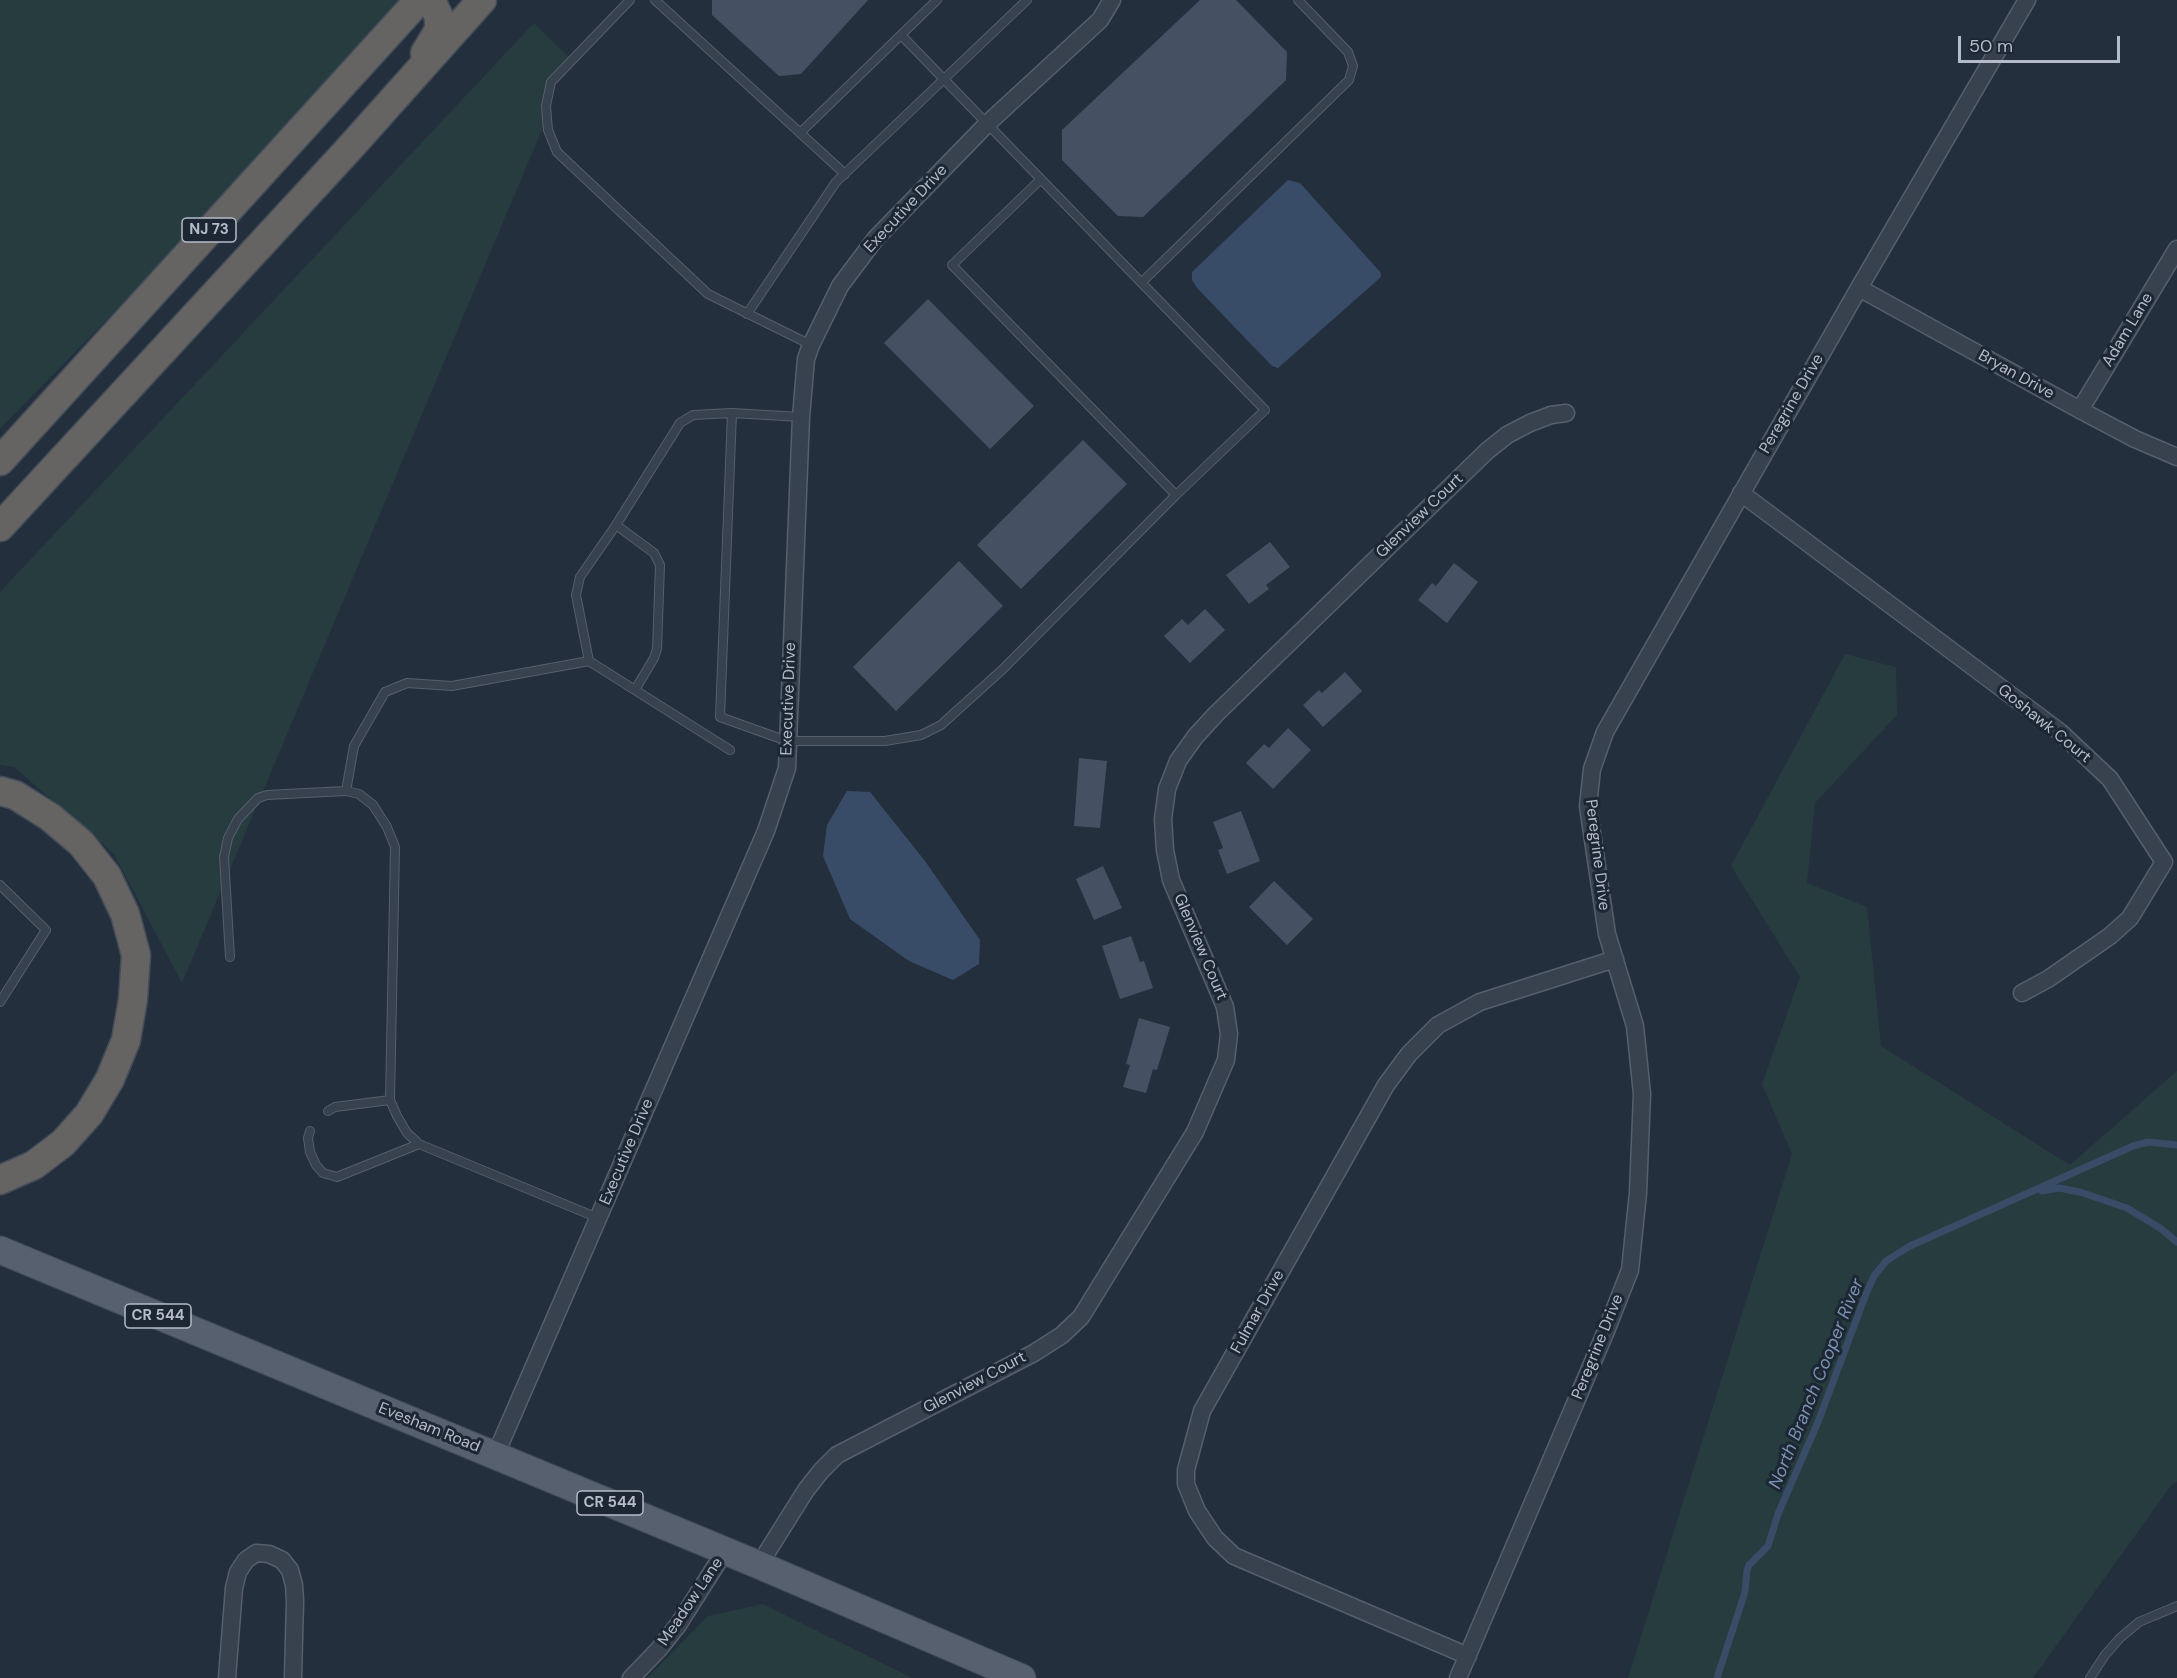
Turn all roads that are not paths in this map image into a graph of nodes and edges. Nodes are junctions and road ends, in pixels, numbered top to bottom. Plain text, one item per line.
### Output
1 (419, 0) edge
2 (431, 0) edge
3 (482, 0) edge
4 (630, 0) edge
5 (655, 0) edge
6 (937, 0) edge
7 (1027, 0) edge
8 (1112, 0) edge
9 (1298, 0) edge
10 (2027, 0) edge
11 (901, 35) junction
12 (944, 79) junction
13 (409, 81) junction
14 (987, 124) junction
15 (800, 133) junction
16 (844, 174) junction
17 (1041, 179) junction
18 (2177, 249) edge
19 (1142, 282) junction
20 (1859, 288) junction
21 (747, 314) junction
22 (812, 345) junction
23 (2080, 410) junction
24 (732, 413) junction
25 (1566, 413) dead end
26 (801, 417) junction
27 (2177, 457) edge
28 (0, 461) edge
29 (1741, 493) junction
30 (1176, 495) junction
31 (616, 525) junction
32 (0, 527) edge
33 (589, 661) junction
34 (635, 690) junction
35 (787, 741) junction
36 (730, 750) dead end
37 (0, 791) edge
38 (346, 791) junction
39 (2170, 862) edge
40 (0, 885) edge
41 (230, 957) dead end
42 (1615, 959) junction
43 (2022, 993) dead end
44 (0, 1002) edge
45 (390, 1100) junction
46 (328, 1112) dead end
47 (310, 1131) dead end
48 (419, 1144) junction
49 (0, 1180) edge
50 (598, 1218) junction
51 (0, 1250) edge
52 (495, 1456) junction
53 (725, 1551) junction
54 (759, 1565) junction
55 (2177, 1606) edge
56 (1468, 1656) junction
57 (227, 1678) edge
58 (293, 1678) edge
59 (631, 1678) edge
60 (1022, 1678) edge
61 (1458, 1678) edge
62 (2090, 1678) edge

1 - 28 highway, NJ 73
2 - 13 highway
3 - 13 highway, NJ 73
4 - 21 lane
5 - 15 lane
6 - 11 lane
7 - 12 lane
8 - 14 street, Executive Drive
9 - 19 lane
10 - 20 street, Peregrine Drive
11 - 12 lane
11 - 15 lane
12 - 14 lane
12 - 16 lane
13 - 32 highway, NJ 73
14 - 17 lane
14 - 22 street, Executive Drive
15 - 16 lane
16 - 21 lane
17 - 19 lane
17 - 30 lane
18 - 23 street, Adam Lane
19 - 30 lane
20 - 23 street, Bryan Drive
20 - 29 street, Peregrine Drive
21 - 22 lane
22 - 26 street, Executive Drive
23 - 27 street, Bryan Drive
24 - 26 lane
24 - 31 lane
24 - 35 lane
25 - 54 street, Glenview Court
26 - 35 street, Executive Drive
29 - 39 street, Goshawk Court
29 - 42 street, Peregrine Drive
30 - 35 lane
31 - 33 lane
31 - 34 lane
33 - 34 lane
33 - 38 lane
34 - 36 lane
35 - 50 street, Executive Drive
37 - 49 highway
38 - 41 lane
38 - 45 lane
39 - 43 street, Goshawk Court
40 - 44 lane
42 - 56 street, Peregrine Drive
42 - 56 street, Fulmar Drive
45 - 46 lane
45 - 48 lane
47 - 48 lane
48 - 50 lane
50 - 52 street, Executive Drive
51 - 52 main road, Evesham Road / CR 544
52 - 53 main road, Evesham Road / CR 544
53 - 54 main road, Evesham Road / CR 544
53 - 59 street, Meadow Lane
54 - 60 main road, Evesham Road / CR 544
55 - 62 lane
56 - 61 street, Peregrine Drive
57 - 58 street

